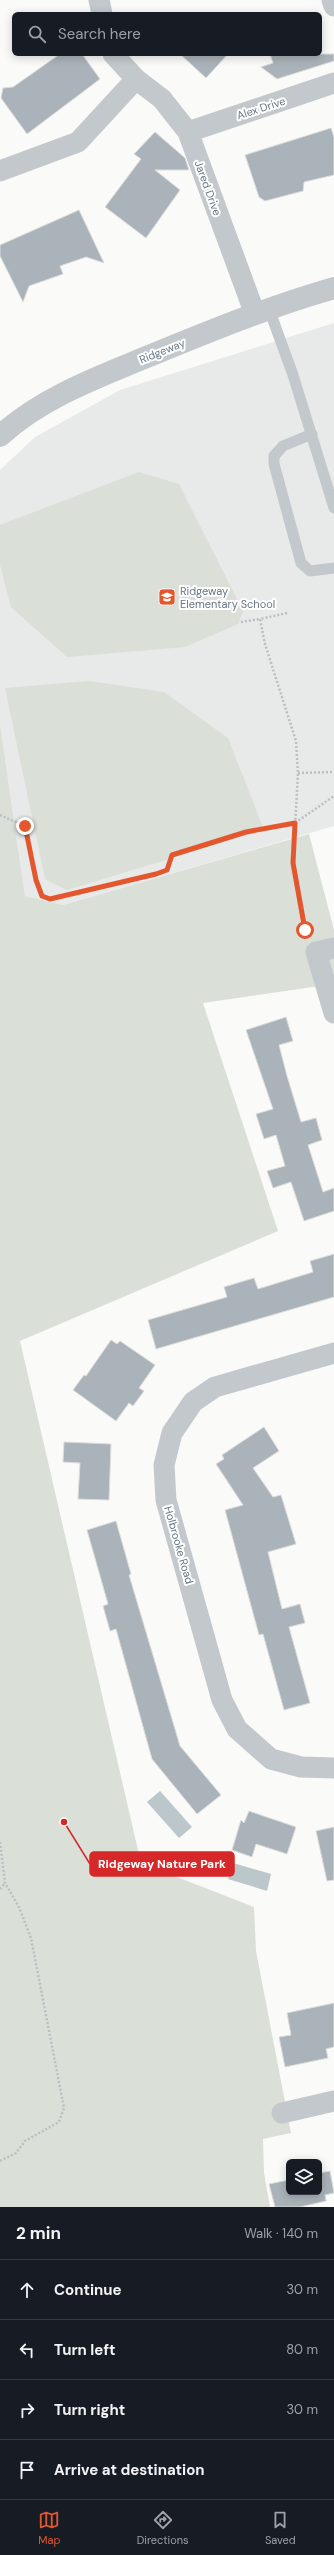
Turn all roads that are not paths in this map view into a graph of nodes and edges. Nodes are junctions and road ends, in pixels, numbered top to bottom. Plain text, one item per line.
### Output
1 (99, 0) edge
2 (332, 0) edge
3 (334, 6) edge
4 (102, 12) edge
5 (116, 56) edge
6 (136, 79) junction
7 (334, 83) edge
8 (188, 132) junction
9 (0, 171) edge
10 (330, 293) edge
11 (262, 311) junction
12 (312, 434) junction
13 (0, 436) edge
14 (334, 508) edge
15 (334, 568) edge
16 (325, 950) edge
17 (334, 1013) edge
18 (334, 1353) edge
19 (334, 1768) edge
20 (334, 2101) edge
21 (282, 2113) dead end

1 - 4 street
2 - 3 street
5 - 6 street, Jared Drive
6 - 8 street, Jared Drive
6 - 9 street
7 - 8 street, Alex Drive
8 - 11 street, Jared Drive
10 - 11 street, Ridgeway
11 - 12 lane
11 - 13 street, Ridgeway
12 - 14 lane
12 - 15 lane
16 - 17 street
18 - 19 street, Holbrooke Road
20 - 21 street

